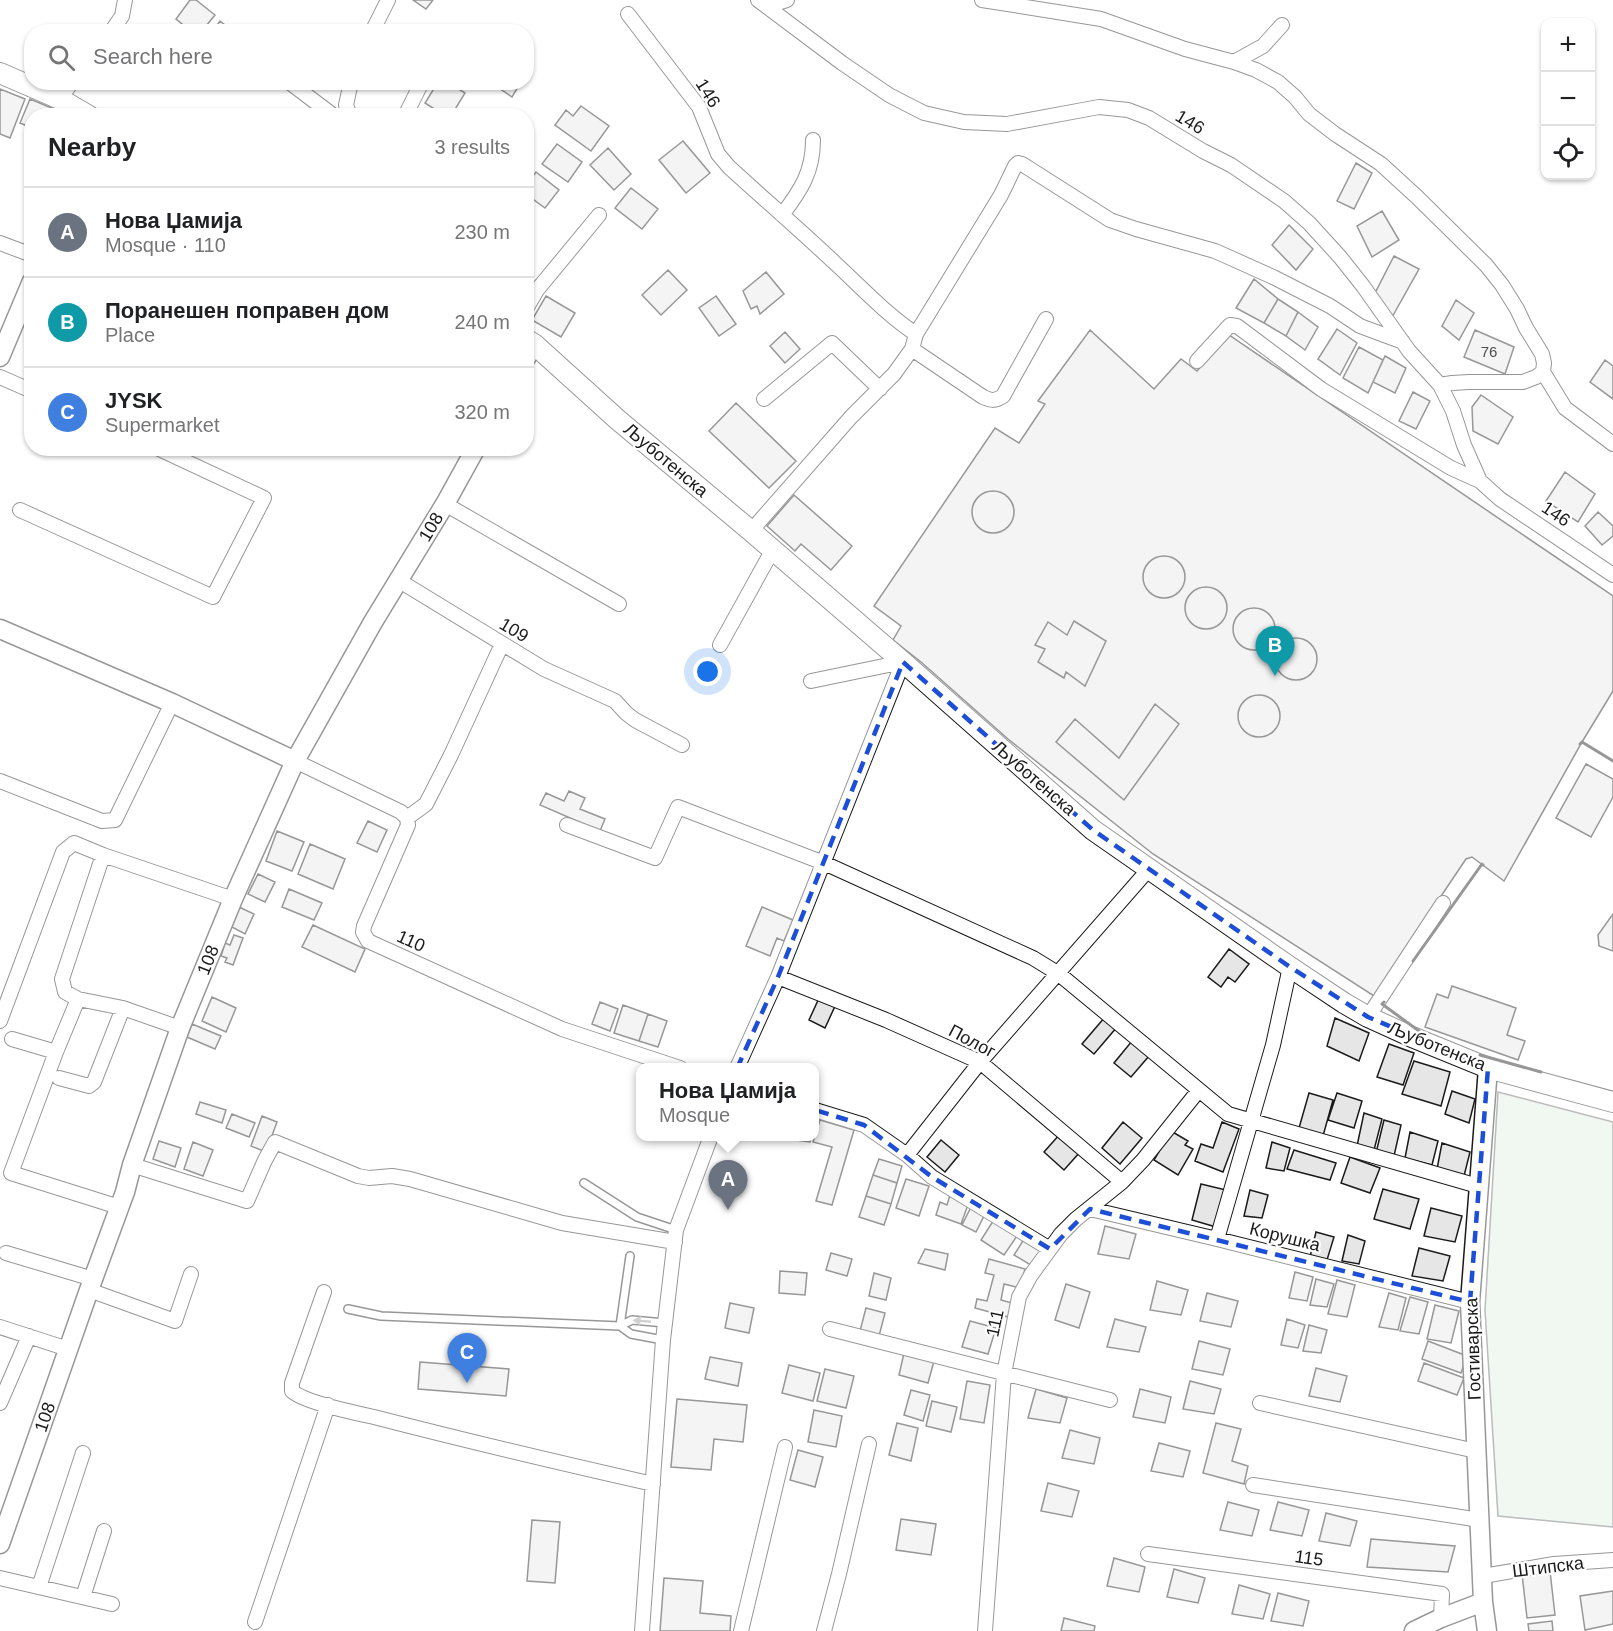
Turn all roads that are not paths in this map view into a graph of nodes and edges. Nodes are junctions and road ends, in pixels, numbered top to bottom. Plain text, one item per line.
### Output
1 (125, 0) edge
2 (388, 0) edge
3 (787, 0) edge
4 (982, 0) edge
5 (762, 3) edge
6 (1059, 6) edge
7 (628, 14) dead end
8 (116, 24) edge
9 (376, 24) edge
10 (1282, 25) dead end
11 (1234, 62) junction
12 (0, 73) edge
13 (24, 83) edge
14 (39, 90) edge
15 (66, 90) edge
16 (300, 90) edge
17 (349, 90) edge
18 (418, 90) edge
19 (60, 99) junction
20 (75, 108) edge
21 (323, 108) edge
22 (347, 108) edge
23 (409, 108) edge
24 (813, 140) dead end
25 (599, 215) dead end
26 (782, 215) junction
27 (0, 243) edge
28 (24, 252) edge
29 (534, 295) edge
30 (24, 300) edge
31 (1046, 319) dead end
32 (916, 334) junction
33 (1403, 342) junction
34 (912, 349) junction
35 (534, 351) edge
36 (0, 357) edge
37 (1197, 361) dead end
38 (1543, 372) junction
39 (0, 376) edge
40 (1440, 385) junction
41 (24, 387) edge
42 (880, 388) junction
43 (764, 399) dead end
44 (1613, 444) edge
45 (174, 456) edge
46 (472, 456) edge
47 (1480, 481) junction
48 (445, 504) junction
49 (20, 510) dead end
50 (751, 531) junction
51 (772, 551) junction
52 (1591, 560) junction
53 (1613, 562) edge
54 (1613, 575) edge
55 (398, 580) junction
56 (620, 604) dead end
57 (0, 629) edge
58 (502, 644) junction
59 (720, 645) dead end
60 (903, 662) junction
61 (811, 681) dead end
62 (172, 703) junction
63 (682, 745) dead end
64 (295, 761) junction
65 (0, 781) edge
66 (407, 818) junction
67 (567, 825) dead end
68 (103, 855) junction
69 (824, 863) junction
70 (1149, 869) junction
71 (233, 899) junction
72 (1443, 903) dead end
73 (1290, 967) junction
74 (1059, 974) junction
75 (778, 977) junction
76 (78, 999) junction
77 (123, 1008) junction
78 (1368, 1017) junction
79 (0, 1021) edge
80 (180, 1028) junction
81 (12, 1039) dead end
82 (56, 1052) junction
83 (981, 1062) junction
84 (665, 1063) edge
85 (739, 1063) edge
86 (1488, 1068) junction
87 (59, 1078) dead end
88 (1199, 1090) junction
89 (1613, 1102) edge
90 (819, 1111) edge
91 (1252, 1122) junction
92 (710, 1141) edge
93 (907, 1155) junction
94 (132, 1165) junction
95 (1122, 1182) junction
96 (584, 1183) dead end
97 (1478, 1186) junction
98 (119, 1207) junction
99 (1090, 1209) junction
100 (676, 1236) junction
101 (1217, 1239) junction
102 (1050, 1249) junction
103 (6, 1253) dead end
104 (630, 1256) dead end
105 (191, 1275) dead end
106 (91, 1284) junction
107 (324, 1292) dead end
108 (1470, 1302) junction
109 (348, 1309) dead end
110 (664, 1323) junction
111 (620, 1326) junction
112 (0, 1327) edge
113 (830, 1329) dead end
114 (29, 1336) junction
115 (663, 1340) junction
116 (68, 1349) junction
117 (1004, 1374) junction
118 (1110, 1400) dead end
119 (0, 1403) edge
120 (1260, 1403) dead end
121 (328, 1405) junction
122 (869, 1444) dead end
123 (785, 1446) dead end
124 (1476, 1451) junction
125 (83, 1453) dead end
126 (653, 1484) junction
127 (1253, 1485) dead end
128 (1480, 1520) junction
129 (105, 1531) dead end
130 (0, 1544) edge
131 (1148, 1554) dead end
132 (1613, 1560) edge
133 (1483, 1576) junction
134 (0, 1578) edge
135 (39, 1587) junction
136 (83, 1597) junction
137 (1483, 1602) junction
138 (112, 1604) dead end
139 (1441, 1618) junction
140 (255, 1622) dead end
141 (642, 1631) edge
142 (741, 1631) edge
143 (824, 1631) edge
144 (986, 1631) edge
145 (1414, 1631) edge
146 (1487, 1631) edge

1 - 8 street
2 - 9 street
3 - 5 street
4 - 6 street
5 - 33 street, 146
6 - 11 street
7 - 26 street, 146
10 - 11 street
11 - 38 street
12 - 13 main road
14 - 19 main road
15 - 19 street
16 - 21 street
17 - 22 street
18 - 23 street
19 - 20 main road
24 - 26 street
25 - 29 street
26 - 32 street, 146
27 - 28 street
30 - 36 street
31 - 34 street
32 - 33 street
32 - 34 street
33 - 40 street, 146
34 - 42 street
35 - 50 main road, Љуботенска
37 - 47 street, 146
38 - 40 street
38 - 44 street
39 - 41 street
40 - 47 street, 146
42 - 43 street
42 - 50 street
45 - 49 street
46 - 48 street, 108
47 - 52 street, 146
48 - 55 street, 108
48 - 56 street
50 - 51 main road, Љуботенска
51 - 59 street
51 - 60 main road, Љуботенска
52 - 53 street
52 - 54 street, 146
55 - 58 street, 109
55 - 64 street, 108
57 - 62 street
58 - 63 street, 109
58 - 66 street
60 - 61 street
60 - 69 street
60 - 70 main road, Љуботенска
62 - 64 street
62 - 65 street
64 - 66 street
64 - 71 street, 108
66 - 84 street, 110
67 - 69 street
68 - 71 street
68 - 76 street
68 - 79 street
69 - 74 street
69 - 75 street
70 - 73 main road, Љуботенска
70 - 74 street
71 - 80 street, 108
72 - 78 street
73 - 78 main road, Љуботенска
73 - 91 street
74 - 83 street
74 - 88 street
75 - 83 street, Полог
75 - 85 street
76 - 77 street
76 - 82 street
77 - 80 street
77 - 87 street
78 - 86 main road, Љуботенска
80 - 94 street, 108
81 - 82 street
82 - 98 street
83 - 93 street
83 - 95 street, Полог
86 - 89 main road, Љуботенска
86 - 97 street, Гостиварска
88 - 91 street
88 - 95 street, 111
90 - 93 street
91 - 97 street
91 - 101 street
92 - 100 street
93 - 102 street
94 - 98 street, 108
94 - 100 street
95 - 99 street, 111
96 - 100 lane
97 - 108 street, Гостиварска
98 - 106 street, 108
99 - 101 street, Корушка
99 - 102 street, 111
100 - 110 street
101 - 108 street, Корушка
102 - 117 street, 111
103 - 106 street
104 - 111 lane
105 - 106 street
106 - 116 street, 108
107 - 121 street
108 - 124 street, Гостиварска
109 - 111 lane
110 -> 111 lane
110 - 115 street
111 - 115 lane
112 - 114 street
113 - 117 street
114 - 116 street
114 - 119 street
115 - 126 street
116 - 130 street, 108
117 - 118 street
117 - 144 street, 111
120 - 124 street
121 - 126 street
121 - 140 street
122 - 143 street
123 - 142 street
124 - 128 street, Гостиварска
125 - 135 street
126 - 141 street
127 - 128 street
128 - 133 street, Гостиварска
129 - 136 street
131 - 139 street, 115
132 - 133 street, Штипска
133 - 137 street, Гостиварска
134 - 135 street
135 - 136 street
136 - 138 street
137 - 139 street
137 - 146 street, Гостиварска
139 - 145 street

